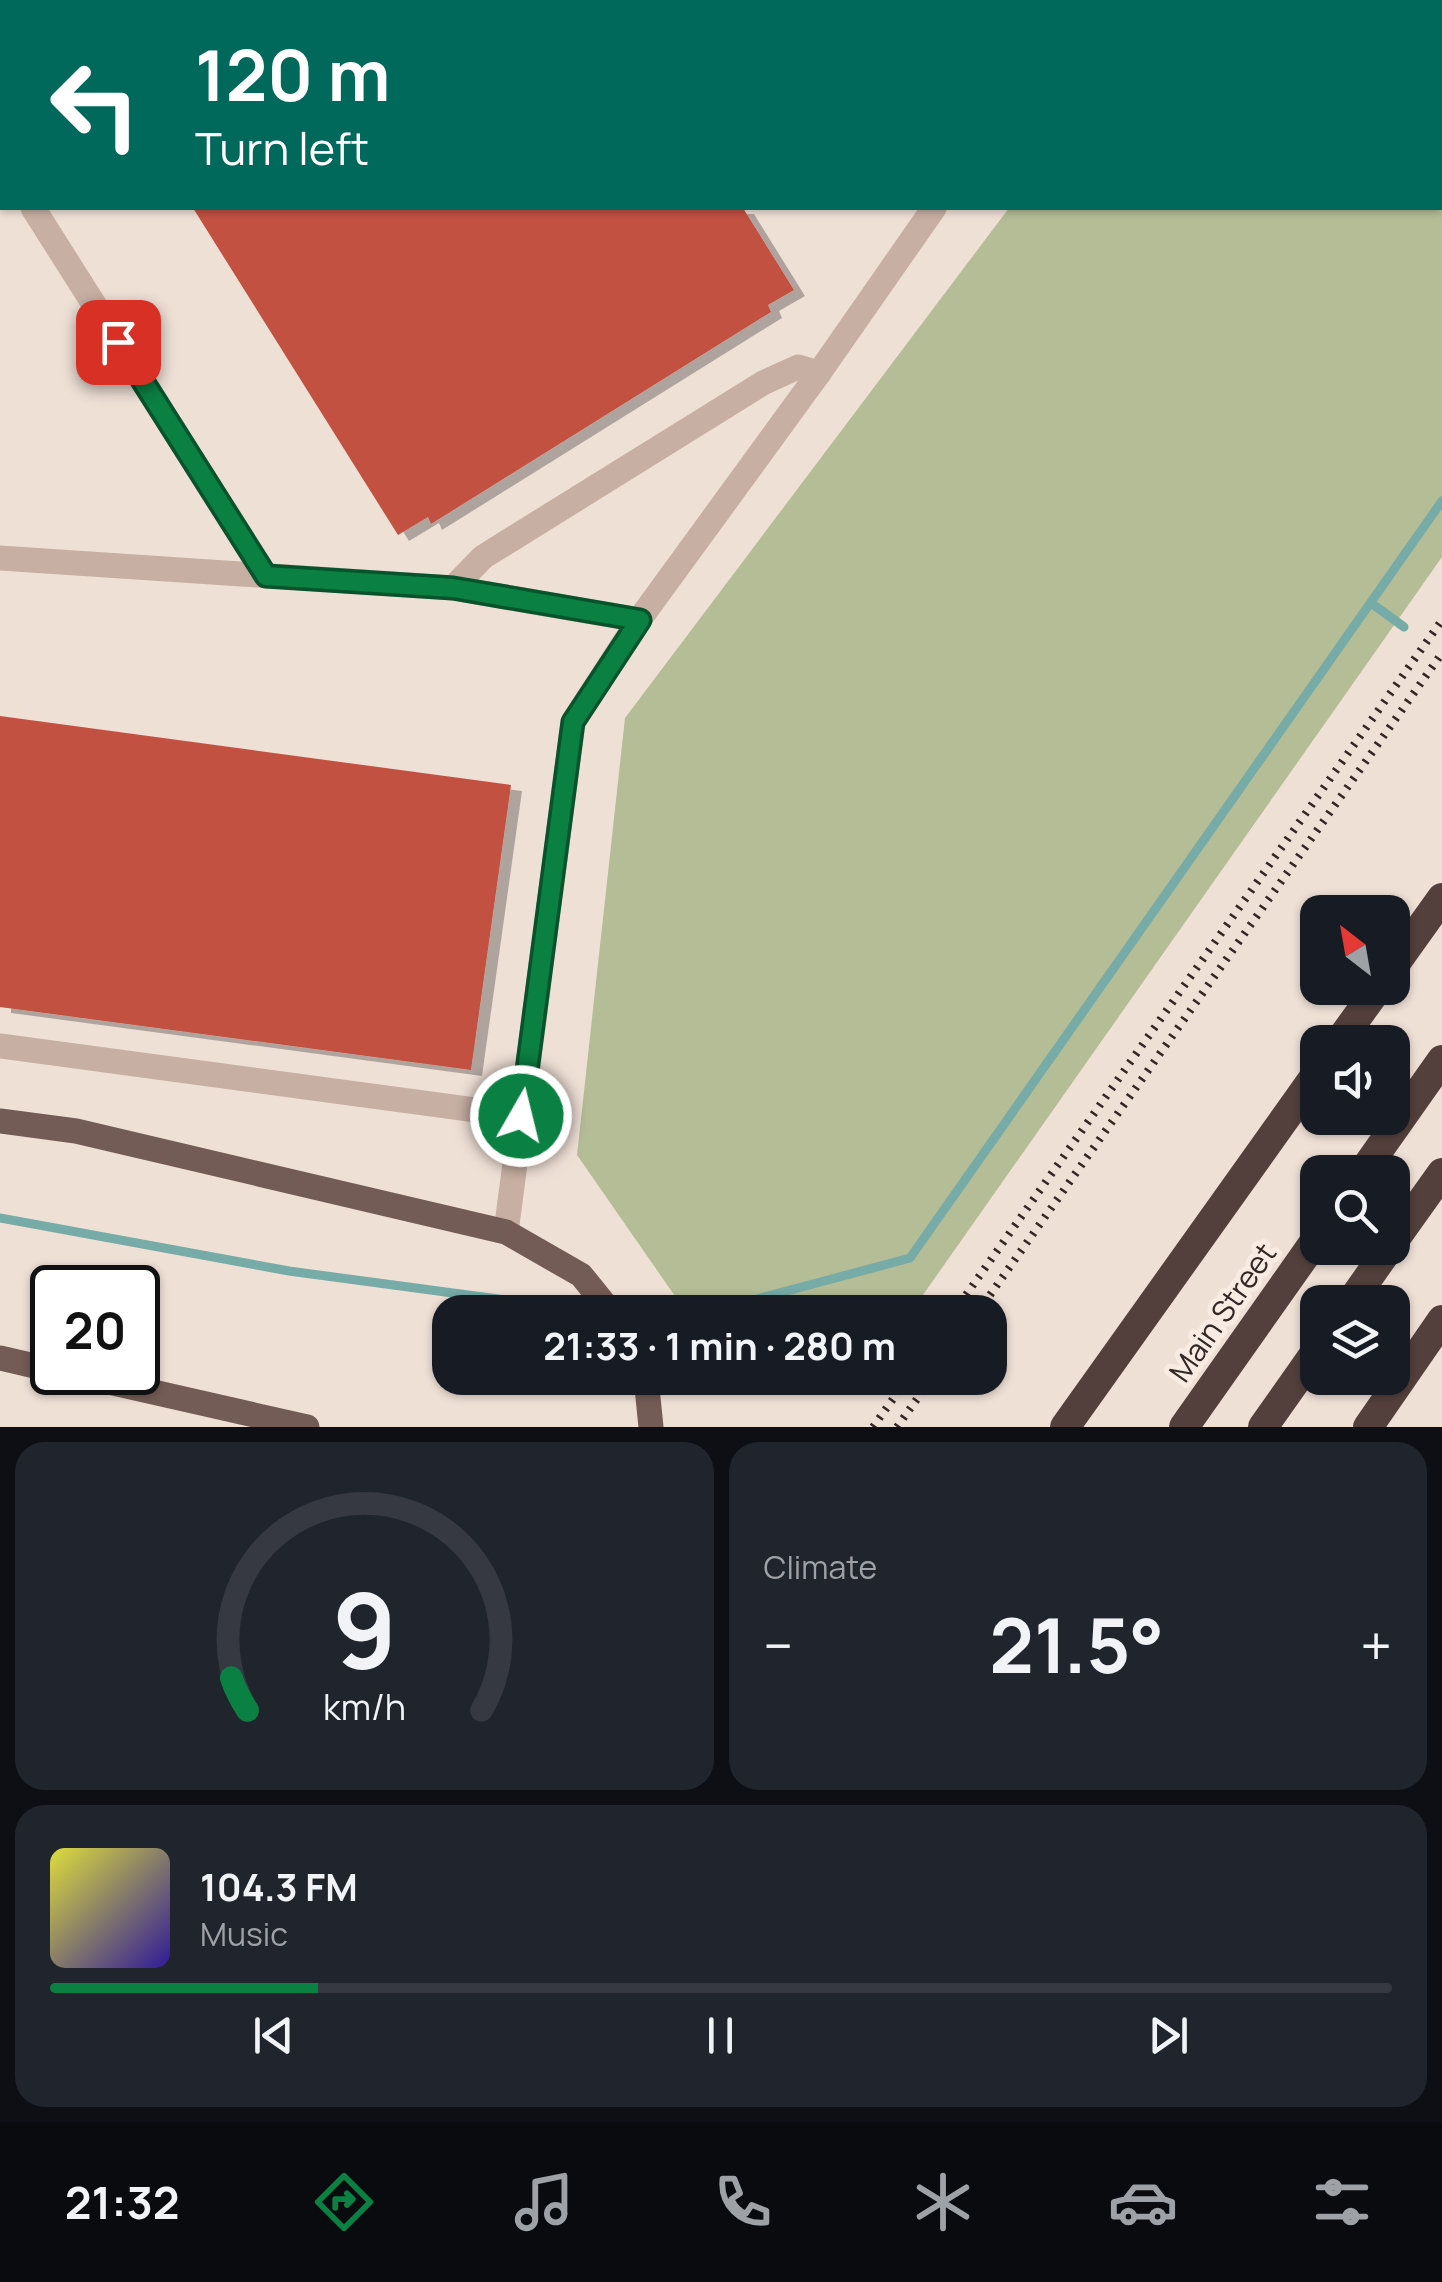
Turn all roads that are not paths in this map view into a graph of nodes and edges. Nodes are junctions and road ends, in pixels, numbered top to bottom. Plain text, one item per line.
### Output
1 (33, 210) edge
2 (923, 213) edge
3 (819, 374) junction
4 (0, 558) edge
5 (266, 576) junction
6 (453, 588) junction
7 (640, 620) junction
8 (1442, 898) edge
9 (1410, 943) edge
10 (0, 1046) edge
11 (1442, 1060) edge
12 (1300, 1097) edge
13 (521, 1116) junction
14 (0, 1120) edge
15 (1374, 1155) edge
16 (1442, 1173) edge
17 (1410, 1218) edge
18 (506, 1232) junction
19 (1300, 1263) edge
20 (597, 1295) edge
21 (1442, 1320) edge
22 (0, 1358) edge
23 (30, 1365) edge
24 (1300, 1375) edge
25 (160, 1394) edge
26 (648, 1395) edge
27 (307, 1427) edge
28 (651, 1427) edge
29 (1065, 1427) edge
30 (1184, 1427) edge
31 (1263, 1427) edge
32 (1368, 1427) edge

1 - 5 lane
2 - 3 lane
3 - 6 lane
3 - 7 lane
4 - 5 lane
5 - 6 lane
6 - 7 lane
7 - 13 lane
8 - 9 highway
10 - 13 lane
11 - 15 highway
12 - 29 highway
13 - 18 lane
14 - 18 main road
16 - 17 highway
18 - 20 main road
19 - 30 highway, Main Street
21 - 32 highway
22 - 23 main road
24 - 31 highway
25 - 27 main road
26 - 28 main road

